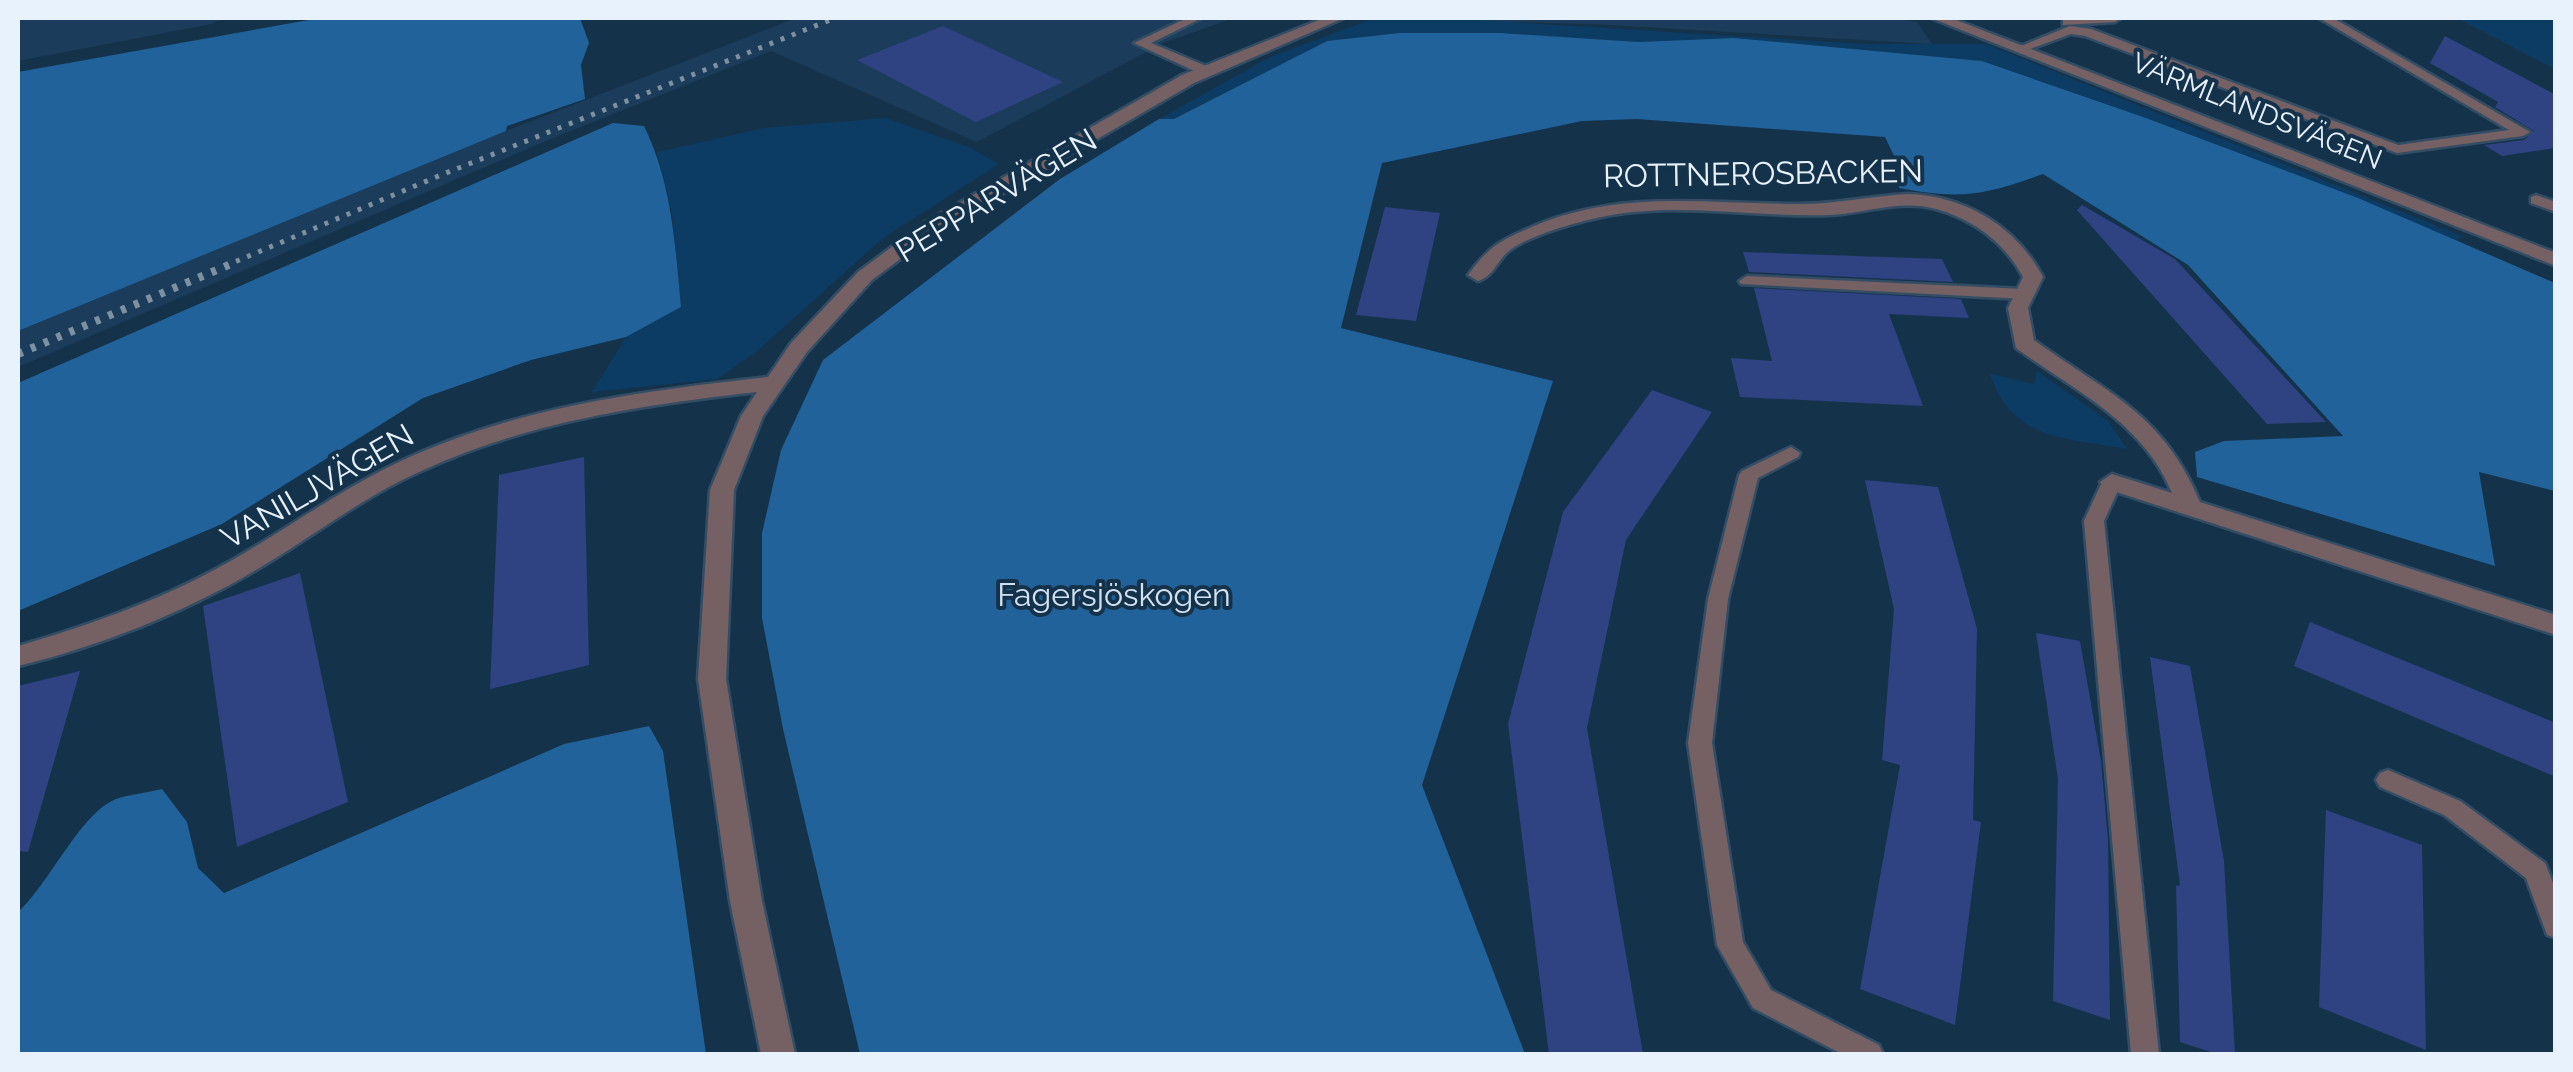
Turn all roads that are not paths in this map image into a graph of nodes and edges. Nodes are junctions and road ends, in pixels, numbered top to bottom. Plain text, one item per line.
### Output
1 (1196, 18) edge
2 (1336, 18) edge
3 (1938, 18) edge
4 (2115, 18) edge
5 (2325, 18) edge
6 (2070, 30) junction
7 (2022, 48) junction
8 (1206, 71) junction
9 (2536, 200) dead end
10 (2556, 208) edge
11 (2556, 260) edge
12 (1478, 274) dead end
13 (1748, 282) dead end
14 (2024, 294) junction
15 (775, 382) junction
16 (1791, 453) dead end
17 (2112, 482) joint
18 (2189, 504) junction
19 (2556, 624) edge
20 (18, 656) edge
21 (2388, 780) dead end
22 (2556, 927) edge
23 (778, 1054) edge
24 (1869, 1054) edge
25 (2145, 1054) edge

1 - 8 lane
2 - 8 street, PEPPARVÄGEN
3 - 7 street, VÄRMLANDSVÄGEN
4 - 6 lane
5 - 6 lane
6 - 7 lane
7 - 11 street, VÄRMLANDSVÄGEN
8 - 15 street, PEPPARVÄGEN
9 - 10 lane
12 - 14 street, ROTTNEROSBACKEN
13 - 14 lane
14 - 18 street, ROTTNEROSBACKEN
15 - 20 street, VANILJVÄGEN
15 - 23 street, PEPPARVÄGEN
16 - 24 lane
17 - 18 street
17 - 25 lane
18 - 19 street
21 - 22 lane

